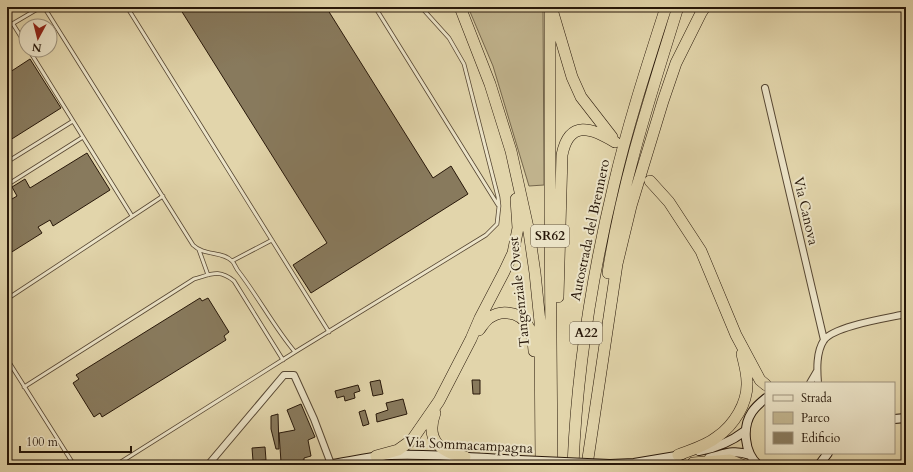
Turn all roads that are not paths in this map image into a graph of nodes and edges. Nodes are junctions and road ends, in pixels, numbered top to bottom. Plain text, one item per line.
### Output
1 (41, 7) edge
2 (44, 7) edge
3 (126, 7) edge
4 (375, 7) edge
5 (421, 7) edge
6 (460, 7) edge
7 (551, 7) edge
8 (665, 7) edge
9 (678, 7) edge
10 (705, 7) edge
11 (12, 24) junction
12 (7, 27) edge
13 (18, 33) edge
14 (34, 58) edge
15 (765, 88) dead end
16 (73, 121) junction
17 (83, 137) junction
18 (511, 151) junction
19 (7, 162) edge
20 (650, 181) dead end
21 (7, 185) edge
22 (163, 196) junction
23 (499, 206) junction
24 (132, 216) junction
25 (272, 240) junction
26 (198, 250) junction
27 (232, 261) junction
28 (208, 275) junction
29 (7, 299) edge
30 (906, 314) edge
31 (330, 332) junction
32 (736, 334) junction
33 (471, 340) junction
34 (824, 340) junction
35 (295, 352) junction
36 (7, 359) edge
37 (283, 360) junction
38 (817, 370) junction
39 (552, 377) junction
40 (811, 382) edge
41 (818, 382) edge
42 (765, 384) edge
43 (24, 387) junction
44 (765, 399) edge
45 (439, 401) junction
46 (906, 418) edge
47 (895, 419) edge
48 (745, 431) junction
49 (542, 432) junction
50 (750, 455) junction
51 (376, 456) junction
52 (678, 456) junction
53 (465, 457) junction
54 (826, 458) edge
55 (610, 464) edge
56 (689, 464) edge
57 (74, 465) edge
58 (116, 465) edge
59 (208, 465) edge
60 (328, 465) edge
61 (541, 465) edge
62 (552, 465) edge
63 (573, 465) edge
64 (586, 465) edge
65 (742, 465) edge
66 (758, 465) edge
67 (819, 465) edge

1 - 11 lane
2 - 22 lane
3 - 25 lane
4 - 23 lane
5 - 23 lane
6 - 18 highway, Tangenziale Ovest / SR62
7 - 39 highway, Tangenziale Ovest / SR62
7 - 39 highway, SR62
8 - 63 highway, Autostrada del Brennero / A22
9 - 64 highway, Autostrada del Brennero / A22
10 - 64 highway
11 - 12 lane
11 - 13 lane
14 - 16 lane
15 - 34 street, Via Canova
16 - 17 lane
16 - 19 lane
17 - 21 lane
17 - 24 lane
18 - 33 highway, SR62
18 - 49 highway, Tangenziale Ovest / SR62
20 - 32 highway
22 - 24 lane
22 - 26 lane
23 - 31 lane
24 - 29 lane
25 - 27 lane
25 - 31 lane
26 - 27 lane
26 - 28 lane
27 - 35 lane
28 - 37 lane
28 - 43 lane
30 - 34 street
31 - 35 lane
32 - 42 highway
32 - 52 highway
33 - 45 highway, SR62
33 - 49 highway, SR62
34 - 38 street
35 - 37 lane
36 - 43 lane
37 - 58 lane
38 - 40 street
38 - 41 street
39 - 62 highway, Tangenziale Ovest / SR62
43 - 57 lane
44 - 48 street
45 - 51 highway, SR62
45 - 53 highway, SR62
46 - 47 street
48 - 50 street
48 - 52 street, Via Sommacampagna
49 - 61 highway, Tangenziale Ovest / SR62
50 - 56 street
50 - 66 street
51 - 53 street, Via Sommacampagna
51 - 60 street, Via Sommacampagna
52 - 55 street, Via Sommacampagna
53 - 55 street, Via Sommacampagna, bridge
54 - 67 street
56 - 65 highway
59 - 60 street, Via Sommacampagna

